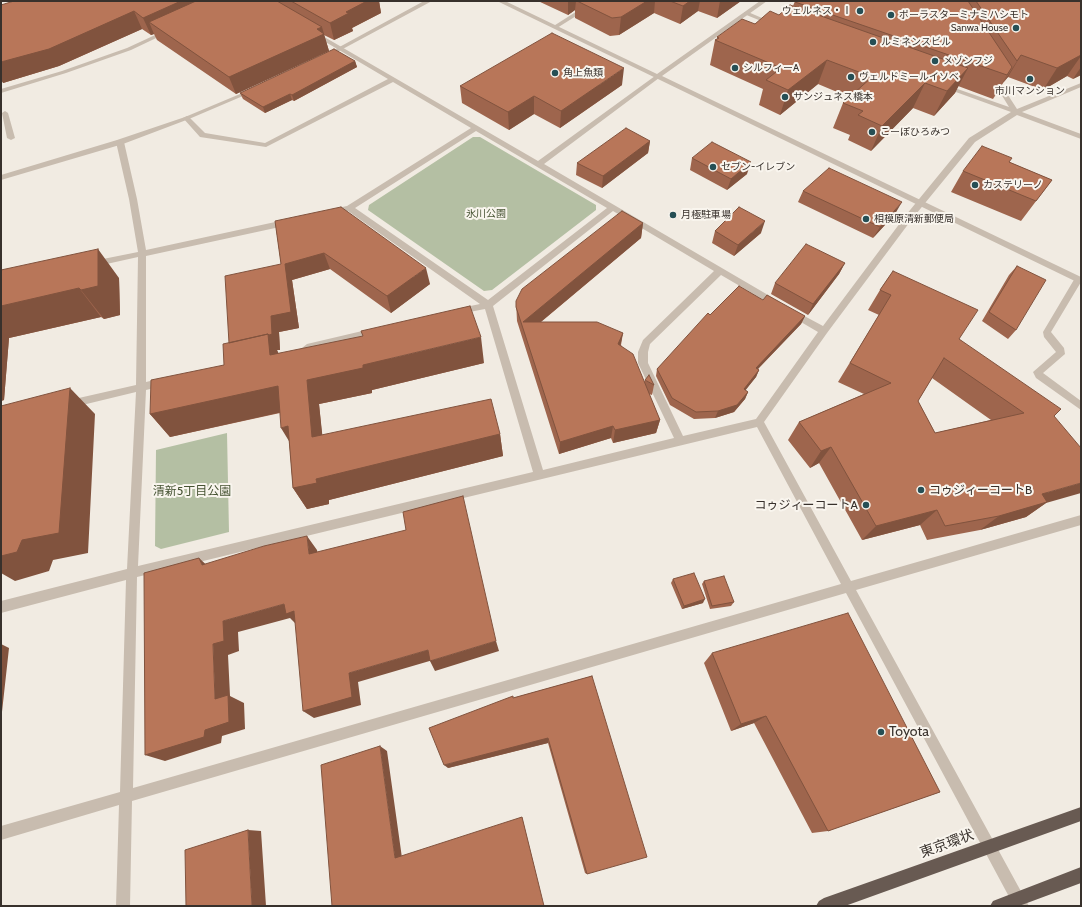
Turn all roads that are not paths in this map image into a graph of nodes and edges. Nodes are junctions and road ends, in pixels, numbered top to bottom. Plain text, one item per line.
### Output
1 (429, 1) edge
2 (500, 1) edge
3 (597, 1) edge
4 (764, 1) edge
5 (746, 13) junction
6 (178, 26) edge
7 (780, 26) edge
8 (555, 27) junction
9 (304, 28) edge
10 (340, 49) junction
11 (320, 59) edge
12 (988, 68) edge
13 (657, 77) junction
14 (392, 80) junction
15 (933, 82) edge
16 (1081, 86) edge
17 (260, 88) edge
18 (1, 91) edge
19 (1016, 112) junction
20 (5, 113) dead end
21 (187, 118) junction
22 (5, 127) edge
23 (476, 128) junction
24 (1081, 137) edge
25 (11, 138) dead end
26 (120, 142) junction
27 (538, 165) junction
28 (1, 178) edge
29 (920, 204) junction
30 (612, 207) junction
31 (349, 208) junction
32 (326, 213) edge
33 (295, 220) edge
34 (142, 254) junction
35 (83, 266) edge
36 (720, 271) junction
37 (1080, 281) edge
38 (488, 305) junction
39 (449, 314) edge
40 (388, 328) edge
41 (824, 331) junction
42 (296, 350) edge
43 (172, 380) edge
44 (141, 387) junction
45 (63, 406) edge
46 (1081, 406) edge
47 (759, 422) junction
48 (680, 441) junction
49 (539, 474) junction
50 (1081, 520) edge
51 (132, 573) junction
52 (848, 587) junction
53 (1, 607) edge
54 (125, 798) junction
55 (1081, 814) edge
56 (1, 833) edge
57 (991, 846) junction
58 (1081, 875) edge
59 (1020, 902) edge
60 (123, 906) edge
61 (824, 906) edge
62 (998, 906) edge

1 - 10 street
2 - 8 street
3 - 8 street
4 - 5 street
5 - 7 street
5 - 13 street
6 - 18 street
8 - 13 street
9 - 10 street
10 - 11 street
10 - 14 street
12 - 19 street
13 - 27 street
13 - 29 street
14 - 21 street
14 - 23 street
15 - 19 street
16 - 19 street
17 - 21 street
19 - 24 street
19 - 29 street
20 - 22 street
21 - 26 street
22 - 25 street
23 - 27 street
23 - 31 street
26 - 28 street
26 - 34 street
27 - 30 street
29 - 37 street
29 - 41 street
30 - 36 street
30 - 38 street
31 - 32 street
31 - 38 street
33 - 34 street
34 - 35 street
34 - 44 street
36 - 41 street
36 - 48 street
37 - 46 street
38 - 39 street
38 - 49 street
40 - 42 street
41 - 47 street
43 - 44 street
44 - 45 street
44 - 51 street
47 - 48 street
47 - 52 street
48 - 49 street
49 - 51 street
50 - 52 street
51 - 53 street
51 - 54 street
52 - 54 street
52 - 57 street
54 - 56 street
54 - 60 street
55 - 57 highway, 東京環状
57 - 59 street
57 - 61 highway, 東京環状
58 - 59 highway
59 - 62 highway

